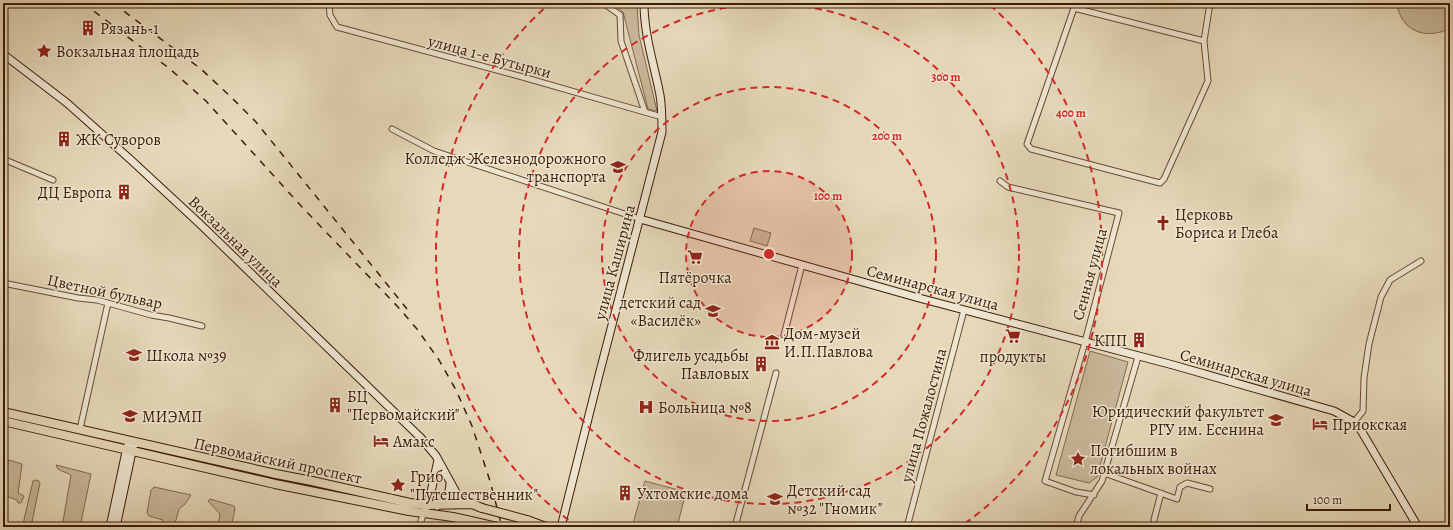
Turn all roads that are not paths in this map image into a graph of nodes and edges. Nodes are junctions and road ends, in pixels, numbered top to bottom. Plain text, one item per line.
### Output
1 (329, 3) edge
2 (603, 3) edge
3 (644, 3) edge
4 (1210, 3) edge
5 (1204, 41) junction
6 (3, 54) edge
7 (645, 112) junction
8 (662, 117) junction
9 (392, 129) dead end
10 (3, 159) edge
11 (53, 180) dead end
12 (1000, 181) dead end
13 (640, 219) junction
14 (1421, 261) dead end
15 (802, 265) junction
16 (3, 283) edge
17 (108, 303) junction
18 (964, 310) junction
19 (202, 326) dead end
20 (784, 334) dead end
21 (1085, 342) junction
22 (1138, 357) junction
23 (776, 373) dead end
24 (3, 412) edge
25 (3, 421) edge
26 (1354, 422) junction
27 (80, 429) junction
28 (131, 445) junction
29 (438, 460) junction
30 (1104, 474) junction
31 (435, 478) junction
32 (449, 481) junction
33 (1210, 488) dead end
34 (1162, 493) junction
35 (1094, 495) junction
36 (442, 504) junction
37 (472, 504) junction
38 (426, 509) junction
39 (1154, 520) dead end
40 (110, 527) edge
41 (116, 527) edge
42 (419, 527) edge
43 (496, 527) edge
44 (546, 527) edge
45 (561, 527) edge
46 (735, 527) edge
47 (907, 527) edge
48 (1076, 527) edge
49 (1418, 527) edge

1 - 7 street, улица 1-е Бутырки
2 - 7 street
3 - 8 main road, улица Каширина
4 - 5 street
5 - 5 street
6 - 29 main road, Вокзальная улица
7 - 8 street, улица 1-е Бутырки
8 - 13 main road, улица Каширина
9 - 13 street, Семинарская улица
10 - 11 street
12 - 21 street, Сенная улица
13 - 15 main road, Семинарская улица
13 - 45 main road, улица Каширина
14 - 26 street
15 - 18 main road, Семинарская улица
15 - 20 street
16 - 17 street, Цветной бульвар
17 - 19 street, Цветной бульвар
17 - 27 street
18 - 21 main road, Семинарская улица
18 - 47 street, улица Пожалостина
21 - 22 main road, Семинарская улица
21 - 35 street, Сенная улица
22 - 26 main road, Семинарская улица
22 - 30 street
23 - 46 street
24 - 27 main road, Первомайский проспект
25 - 28 main road, Первомайский проспект
26 - 49 main road, Семинарская улица
27 - 28 main road, Первомайский проспект
28 - 38 main road, Первомайский проспект
28 - 40 main road
28 - 41 main road
29 - 31 main road
29 - 32 main road, Вокзальная улица
30 - 34 street
30 - 35 street
31 - 32 main road
31 - 38 main road
32 - 36 main road
32 - 37 main road, Вокзальная улица
33 - 34 street
34 - 39 street
35 - 48 street
36 - 37 main road, Первомайский проспект
36 - 38 main road, Первомайский проспект
37 - 44 main road, Первомайский проспект, bridge
38 - 42 street
38 - 43 main road, Первомайский проспект

